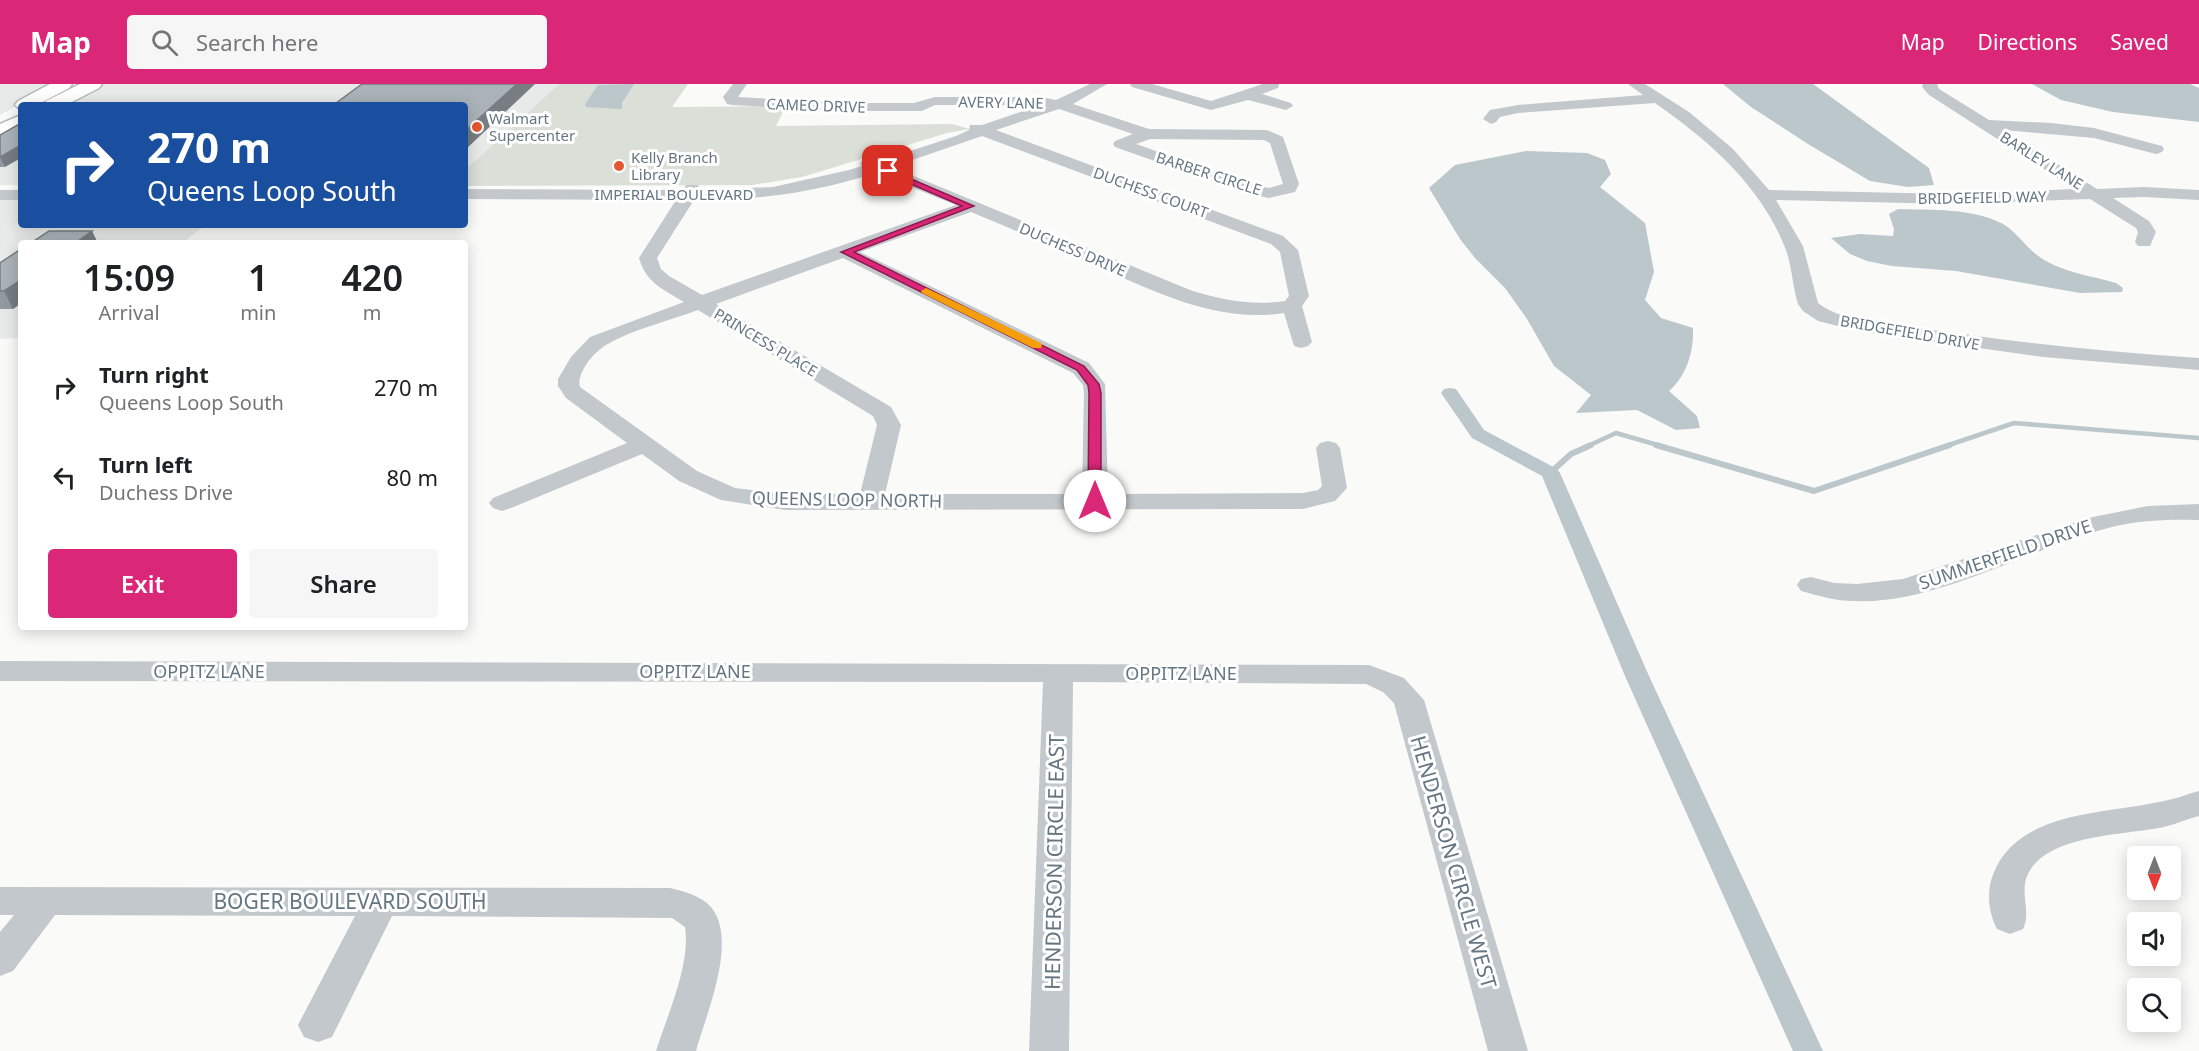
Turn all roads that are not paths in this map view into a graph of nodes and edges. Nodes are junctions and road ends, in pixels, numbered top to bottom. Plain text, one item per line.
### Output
1 (63, 84) edge
2 (93, 84) edge
3 (740, 84) edge
4 (1100, 84) edge
5 (1137, 84) edge
6 (1635, 84) edge
7 (1930, 84) edge
8 (1272, 85) edge
9 (1248, 95) junction
10 (1659, 98) junction
11 (921, 100) junction
12 (29, 102) edge
13 (39, 102) edge
14 (58, 102) edge
15 (1057, 104) junction
16 (1286, 106) dead end
17 (18, 108) edge
18 (0, 117) edge
19 (1491, 119) dead end
20 (18, 122) edge
21 (1986, 125) junction
22 (980, 129) junction
23 (0, 131) edge
24 (1148, 134) junction
25 (2156, 149) dead end
26 (868, 164) junction
27 (0, 188) edge
28 (18, 188) edge
29 (468, 188) edge
30 (690, 192) junction
31 (468, 194) edge
32 (2095, 194) junction
33 (0, 195) edge
34 (18, 195) edge
35 (1766, 195) junction
36 (2199, 195) edge
37 (970, 206) junction
38 (2144, 242) dead end
39 (846, 252) junction
40 (701, 304) junction
41 (1292, 306) junction
42 (1301, 342) dead end
43 (2199, 364) edge
44 (642, 445) junction
45 (1328, 448) dead end
46 (872, 501) junction
47 (1095, 501) junction
48 (502, 502) dead end
49 (2199, 512) edge
50 (1811, 585) dead end
51 (0, 671) edge
52 (1058, 672) junction
53 (1389, 681) joint
54 (2199, 803) edge
55 (0, 901) edge
56 (46, 901) junction
57 (381, 901) junction
58 (2010, 919) dead end
59 (0, 960) edge
60 (318, 1025) dead end
61 (676, 1051) edge
62 (1050, 1051) edge
63 (1508, 1051) edge

1 - 12 main road
1 - 13 main road
2 - 14 main road
3 - 11 street, CAMEO DRIVE
4 - 15 street, IMPERIAL BOULEVARD
5 - 9 street
6 - 10 street, BRIDGEFIELD DRIVE
7 - 21 street, BARLEY LANE
8 - 9 street
9 - 16 street
10 - 19 street
10 - 35 street, BRIDGEFIELD DRIVE
11 - 15 street, AVERY LANE
11 - 22 street, DUCHESS COURT
15 - 22 street, IMPERIAL BOULEVARD
15 - 24 street, AVERY LANE
17 - 18 main road
20 - 23 main road
21 - 25 street
21 - 32 street, BARLEY LANE
22 - 26 street, IMPERIAL BOULEVARD
22 - 41 street, DUCHESS COURT
24 - 24 street, BARBER CIRCLE
26 - 30 street, IMPERIAL BOULEVARD
26 - 37 street, DUCHESS DRIVE
27 - 28 street
29 - 30 street, IMPERIAL BOULEVARD
30 - 31 street, IMPERIAL BOULEVARD
30 - 40 street, PRINCESS PLACE
32 - 35 street, BRIDGEFIELD WAY
32 - 36 street, BRIDGEFIELD WAY
32 - 38 street, BARLEY LANE
33 - 34 street
35 - 43 street, BRIDGEFIELD DRIVE
37 - 39 street, QUEENS LOOP NORTH
37 - 41 street, DUCHESS DRIVE
39 - 40 street, QUEENS LOOP NORTH
39 - 47 street
40 - 44 street, QUEENS LOOP NORTH
40 - 46 street, PRINCESS PLACE
41 - 42 street, DUCHESS COURT
44 - 46 street, QUEENS LOOP NORTH
44 - 48 street
45 - 47 street, QUEENS LOOP NORTH
46 - 47 street, QUEENS LOOP NORTH
49 - 50 street, SUMMERFIELD DRIVE
51 - 52 street, OPPITZ LANE
52 - 53 street, OPPITZ LANE
52 - 62 street, HENDERSON CIRCLE EAST
53 - 63 street, HENDERSON CIRCLE WEST
54 - 58 street
55 - 56 street, BOGER BOULEVARD SOUTH
56 - 57 street, BOGER BOULEVARD SOUTH
56 - 59 street
57 - 60 street
57 - 61 street, BOGER BOULEVARD SOUTH

